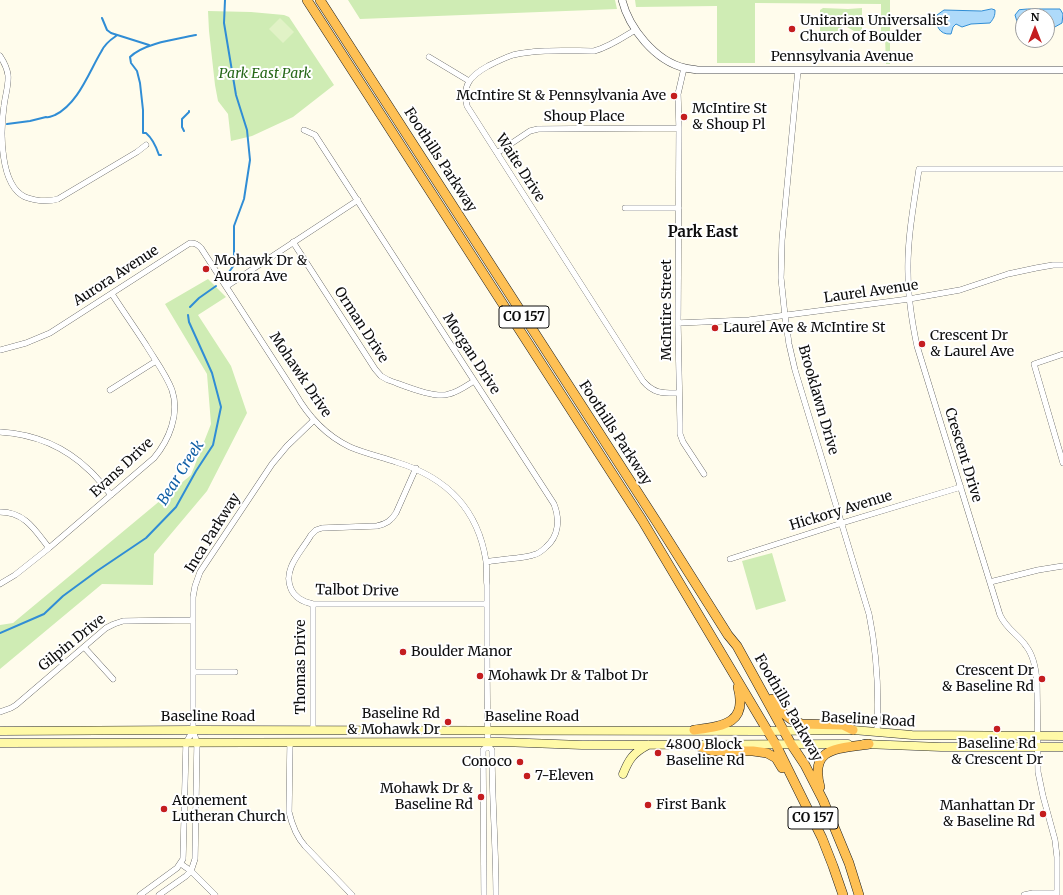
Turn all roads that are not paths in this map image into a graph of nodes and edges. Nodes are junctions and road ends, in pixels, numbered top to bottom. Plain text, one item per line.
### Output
1 (307, 0) edge
2 (320, 0) edge
3 (622, 0) edge
4 (635, 30) junction
5 (0, 56) edge
6 (429, 57) dead end
7 (684, 68) junction
8 (798, 70) junction
9 (1063, 70) edge
10 (469, 81) junction
11 (679, 128) junction
12 (304, 130) dead end
13 (146, 145) dead end
14 (497, 153) junction
15 (1063, 169) edge
16 (358, 200) junction
17 (625, 208) dead end
18 (679, 208) junction
19 (293, 242) junction
20 (1063, 265) edge
21 (227, 286) junction
22 (112, 294) junction
23 (910, 299) junction
24 (785, 316) junction
25 (678, 323) junction
26 (0, 350) edge
27 (1063, 354) edge
28 (156, 361) junction
29 (474, 381) junction
30 (110, 390) dead end
31 (679, 393) junction
32 (314, 420) junction
33 (0, 432) edge
34 (1063, 463) edge
35 (416, 468) junction
36 (704, 474) dead end
37 (960, 487) junction
38 (111, 495) junction
39 (0, 512) edge
40 (842, 523) junction
41 (49, 548) junction
42 (730, 559) dead end
43 (486, 562) junction
44 (1063, 566) edge
45 (990, 582) junction
46 (0, 584) edge
47 (313, 604) junction
48 (487, 604) junction
49 (192, 620) junction
50 (737, 646) junction
51 (84, 647) junction
52 (730, 668) junction
53 (193, 672) junction
54 (235, 672) dead end
55 (113, 679) dead end
56 (0, 712) edge
57 (193, 730) junction
58 (313, 730) junction
59 (488, 730) junction
60 (694, 730) junction
61 (853, 730) junction
62 (0, 731) edge
63 (768, 731) junction
64 (784, 731) junction
65 (877, 732) junction
66 (1037, 736) junction
67 (1063, 736) edge
68 (0, 743) edge
69 (186, 743) junction
70 (197, 743) junction
71 (290, 743) junction
72 (487, 744) junction
73 (791, 744) junction
74 (869, 744) junction
75 (649, 745) junction
76 (776, 745) junction
77 (698, 746) junction
78 (1038, 747) junction
79 (1063, 747) edge
80 (623, 774) dead end
81 (823, 800) junction
82 (813, 819) junction
83 (180, 864) junction
84 (191, 871) junction
85 (1057, 894) edge
86 (140, 895) edge
87 (159, 895) edge
88 (215, 895) edge
89 (352, 895) edge
90 (484, 895) edge
91 (496, 895) edge
92 (843, 895) edge
93 (859, 895) edge
94 (1024, 895) edge

1 - 52 highway, Foothills Parkway / CO 157
2 - 50 highway, Foothills Parkway / CO 157
3 - 4 street, Pennsylvania Avenue
4 - 7 street, Pennsylvania Avenue
4 - 10 street
5 - 13 street
6 - 10 street
7 - 8 street, Pennsylvania Avenue
7 - 11 street, McIntire Street
8 - 9 street, Pennsylvania Avenue
8 - 24 street, Brooklawn Drive
10 - 14 street, Waite Drive
11 - 14 street, Shoup Place
11 - 18 street, McIntire Street
12 - 16 street, Morgan Drive
14 - 31 street, Waite Drive
15 - 23 street, Crescent Drive
16 - 19 street
16 - 29 street, Morgan Drive
17 - 18 street
18 - 25 street, McIntire Street
19 - 21 street
19 - 29 street, Orman Drive
20 - 23 street, Laurel Avenue
21 - 22 street, Aurora Avenue
21 - 32 street, Mohawk Drive
22 - 26 street, Aurora Avenue
22 - 28 street, Evans Drive
23 - 24 street, Laurel Avenue
23 - 37 street, Crescent Drive
24 - 25 street, Laurel Avenue
24 - 40 street, Brooklawn Drive
25 - 31 street, McIntire Street
27 - 34 street
28 - 30 street
28 - 38 street, Evans Drive
29 - 43 street, Morgan Drive
31 - 36 street, McIntire Street
32 - 35 street, Mohawk Drive
32 - 49 street, Inca Parkway
33 - 38 street
35 - 43 street, Mohawk Drive
35 - 47 street, Talbot Drive
37 - 40 street, Hickory Avenue
37 - 45 street, Crescent Drive
38 - 41 street, Evans Drive
39 - 41 street
40 - 42 street, Hickory Avenue
40 - 65 street, Brooklawn Drive
41 - 46 street, Evans Drive
43 - 48 street, Mohawk Drive
44 - 45 street
45 - 66 street, Crescent Drive
47 - 48 street, Talbot Drive
47 - 58 street, Thomas Drive
48 - 59 street, Mohawk Drive
49 - 51 street, Gilpin Drive
49 - 53 street, Inca Parkway
50 - 61 highway
50 - 64 highway, Foothills Parkway / CO 157
51 - 55 street
51 - 56 street, Gilpin Drive
52 - 60 highway
52 - 63 highway, Foothills Parkway / CO 157
53 - 54 street
53 - 57 street, Inca Parkway
57 - 58 main road, Baseline Road
57 - 62 main road, Baseline Road
57 - 69 street, Inca Parkway
57 - 70 street, Inca Parkway
58 - 59 main road, Baseline Road
59 - 60 main road, Baseline Road
59 - 72 street, Mohawk Drive
60 - 63 main road, Baseline Road
61 - 64 main road, Baseline Road
61 - 65 main road, Baseline Road
63 - 64 main road, Baseline Road
63 - 76 highway, Foothills Parkway / CO 157
64 - 73 highway, Foothills Parkway / CO 157
65 - 66 main road, Baseline Road
66 - 67 main road, Baseline Road
66 - 78 street, Crescent Drive
68 - 69 main road, Baseline Road
69 - 70 main road, Baseline Road
69 - 83 street, Inca Parkway
70 - 71 main road, Baseline Road
70 - 84 street, Inca Parkway
71 - 72 main road, Baseline Road
71 - 89 street
72 - 75 main road, Baseline Road
72 - 90 street
72 - 91 street
73 - 74 main road, Baseline Road
73 - 76 main road, Baseline Road
73 - 81 highway, Foothills Parkway / CO 157
74 - 78 main road, Baseline Road
74 - 81 highway
75 - 77 main road, Baseline Road
75 - 80 main road
76 - 77 main road, Baseline Road
76 - 82 highway, Foothills Parkway / CO 157
77 - 82 highway
78 - 79 main road, Baseline Road
78 - 85 street, Crescent Drive
81 - 93 highway, Foothills Parkway / CO 157
82 - 92 highway, Foothills Parkway / CO 157
83 - 84 street
83 - 86 street
84 - 87 street
84 - 88 street
85 - 94 street

